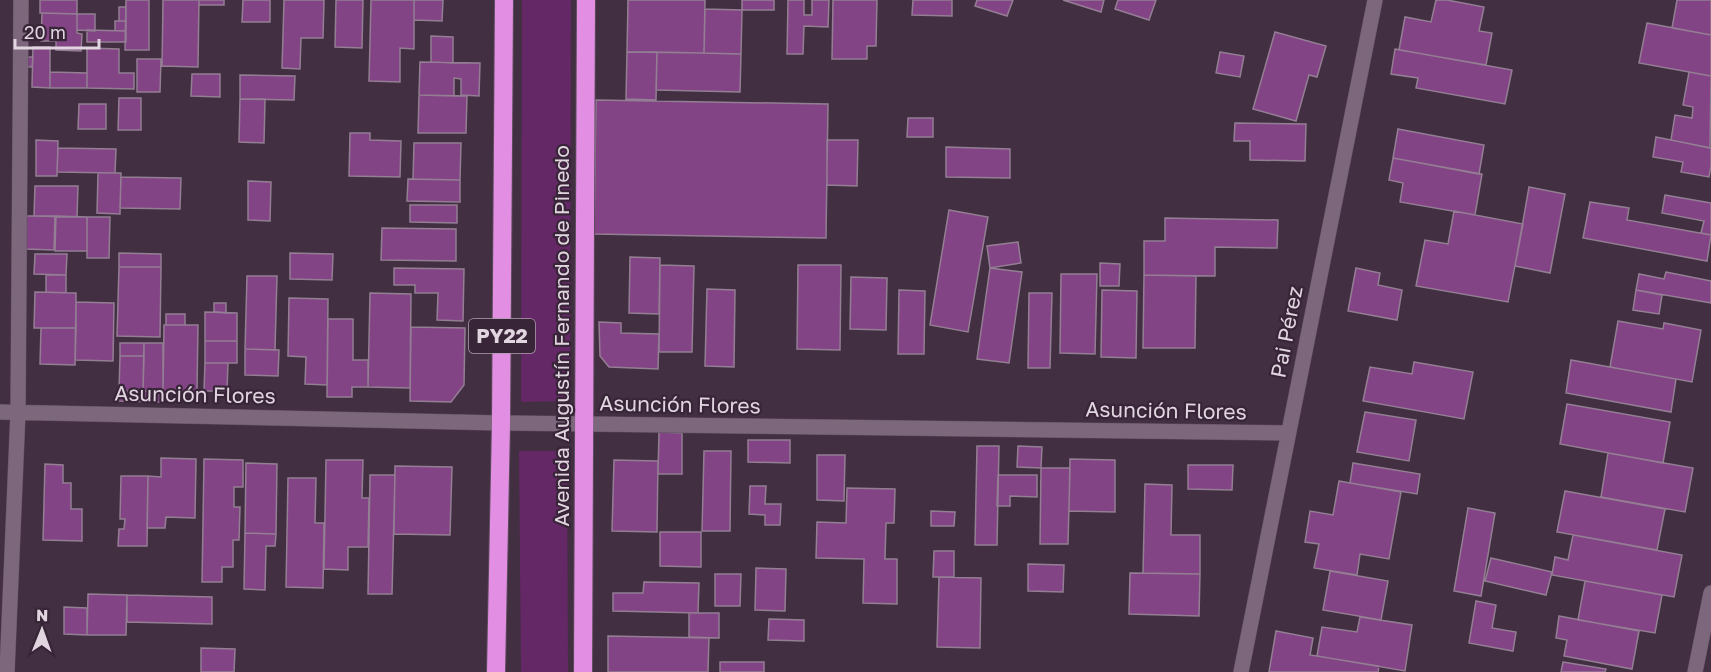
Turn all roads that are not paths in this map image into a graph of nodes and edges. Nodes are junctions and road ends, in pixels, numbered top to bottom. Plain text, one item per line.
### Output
1 (21, 0) edge
2 (504, 0) edge
3 (586, 0) edge
4 (1375, 0) edge
5 (0, 412) edge
6 (18, 412) junction
7 (501, 423) junction
8 (584, 424) junction
9 (1288, 433) junction
10 (1711, 593) edge
11 (7, 672) edge
12 (496, 672) edge
13 (583, 672) edge
14 (1241, 672) edge
15 (1695, 672) edge

1 - 6 street
2 - 7 highway, PY22
3 - 8 highway, Avenida Augustín Fernando de Pinedo
4 - 9 street, Pai Pérez
5 - 6 street, Asunción Flores
6 - 7 street, Asunción Flores
6 - 11 street
7 - 8 street, Asunción Flores
7 - 12 highway, PY22
8 - 9 street, Asunción Flores
8 - 13 highway, Avenida Augustín Fernando de Pinedo
9 - 14 street, Pai Pérez
10 - 15 street

